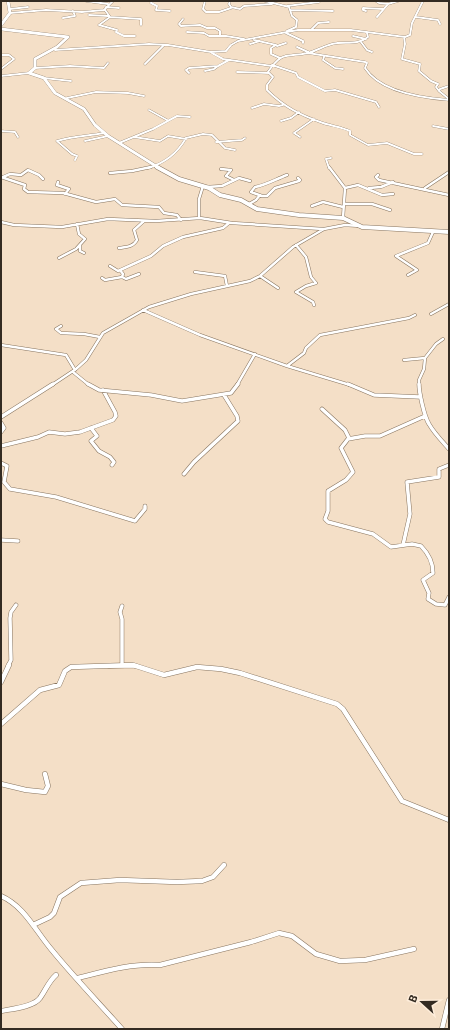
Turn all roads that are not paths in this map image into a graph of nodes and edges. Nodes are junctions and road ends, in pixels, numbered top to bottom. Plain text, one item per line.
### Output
1 (8, 1) edge
2 (86, 1) edge
3 (113, 1) edge
4 (152, 1) edge
5 (205, 1) edge
6 (230, 1) edge
7 (265, 1) edge
8 (376, 1) edge
9 (398, 1) edge
10 (423, 1) edge
11 (319, 2) edge
12 (108, 4) junction
13 (273, 4) junction
14 (388, 4) junction
15 (288, 6) junction
16 (106, 7) junction
17 (28, 8) dead end
18 (119, 8) dead end
19 (231, 8) junction
20 (10, 9) junction
21 (383, 9) junction
22 (104, 10) junction
23 (170, 10) dead end
24 (290, 10) junction
25 (73, 11) junction
26 (333, 11) dead end
27 (366, 11) dead end
28 (10, 13) junction
29 (89, 15) dead end
30 (109, 16) junction
31 (377, 17) dead end
32 (416, 17) junction
33 (63, 18) dead end
34 (183, 19) dead end
35 (329, 22) dead end
36 (440, 24) dead end
37 (1, 25) edge
38 (141, 25) dead end
39 (1, 29) edge
40 (311, 30) junction
41 (187, 32) dead end
42 (285, 32) junction
43 (367, 33) junction
44 (135, 36) dead end
45 (220, 36) junction
46 (353, 36) dead end
47 (404, 37) junction
48 (249, 39) junction
49 (253, 39) junction
50 (366, 39) junction
51 (261, 41) junction
52 (361, 42) junction
53 (286, 43) dead end
54 (304, 43) dead end
55 (250, 44) dead end
56 (164, 45) junction
57 (277, 46) junction
58 (297, 47) dead end
59 (55, 50) junction
60 (372, 52) dead end
61 (212, 53) junction
62 (308, 53) junction
63 (1, 55) edge
64 (324, 57) junction
65 (280, 58) junction
66 (229, 60) junction
67 (108, 63) dead end
68 (145, 64) dead end
69 (218, 66) junction
70 (272, 66) junction
71 (35, 68) junction
72 (343, 69) dead end
73 (1, 70) edge
74 (205, 71) dead end
75 (237, 72) dead end
76 (29, 73) junction
77 (189, 73) dead end
78 (269, 73) junction
79 (5, 74) junction
80 (1, 76) edge
81 (44, 78) junction
82 (71, 81) dead end
83 (449, 86) edge
84 (439, 91) junction
85 (144, 96) dead end
86 (67, 98) junction
87 (449, 99) edge
88 (283, 105) junction
89 (379, 107) dead end
90 (252, 108) dead end
91 (149, 110) dead end
92 (299, 112) junction
93 (190, 117) dead end
94 (314, 118) junction
95 (167, 120) junction
96 (281, 121) dead end
97 (433, 126) dead end
98 (449, 129) edge
99 (1, 131) edge
100 (106, 136) junction
101 (18, 137) dead end
102 (134, 137) junction
103 (300, 137) dead end
104 (245, 138) dead end
105 (186, 139) junction
106 (85, 141) dead end
107 (216, 142) junction
108 (119, 143) junction
109 (235, 150) dead end
110 (422, 154) dead end
111 (331, 158) dead end
112 (75, 160) dead end
113 (158, 166) junction
114 (221, 168) dead end
115 (449, 172) edge
116 (110, 173) dead end
117 (378, 174) dead end
118 (287, 175) dead end
119 (2, 177) edge
120 (298, 178) dead end
121 (43, 179) dead end
122 (234, 180) junction
123 (250, 181) dead end
124 (58, 182) dead end
125 (393, 182) junction
126 (204, 186) junction
127 (344, 188) junction
128 (369, 188) junction
129 (425, 188) junction
130 (65, 194) junction
131 (393, 194) dead end
132 (260, 195) junction
133 (449, 195) edge
134 (249, 204) junction
135 (312, 206) dead end
136 (343, 206) junction
137 (390, 210) dead end
138 (199, 218) junction
139 (343, 218) junction
140 (180, 220) junction
141 (144, 221) junction
142 (1, 222) edge
143 (229, 223) junction
144 (77, 224) junction
145 (362, 226) junction
146 (324, 229) junction
147 (433, 232) junction
148 (449, 232) edge
149 (80, 245) junction
150 (296, 246) junction
151 (119, 248) dead end
152 (84, 253) dead end
153 (59, 258) dead end
154 (110, 266) dead end
155 (120, 270) junction
156 (195, 272) dead end
157 (139, 274) dead end
158 (408, 275) dead end
159 (260, 276) junction
160 (122, 277) junction
161 (102, 278) dead end
162 (227, 286) junction
163 (278, 288) dead end
164 (449, 304) edge
165 (314, 305) dead end
166 (143, 310) junction
167 (431, 314) dead end
168 (415, 315) dead end
169 (60, 326) dead end
170 (100, 337) junction
171 (443, 339) dead end
172 (1, 346) edge
173 (255, 354) junction
174 (425, 358) junction
175 (404, 360) dead end
176 (287, 366) junction
177 (74, 371) junction
178 (103, 390) junction
179 (224, 395) junction
180 (420, 397) junction
181 (322, 409) dead end
182 (425, 416) junction
183 (1, 417) edge
184 (1, 423) edge
185 (92, 428) junction
186 (1, 432) edge
187 (349, 438) junction
188 (1, 446) edge
189 (449, 449) edge
190 (1, 463) edge
191 (112, 465) dead end
192 (449, 465) edge
193 (184, 474) dead end
194 (145, 506) dead end
195 (1, 540) edge
196 (18, 541) dead end
197 (403, 545) junction
198 (449, 597) edge
199 (16, 605) dead end
200 (122, 606) dead end
201 (122, 666) junction
202 (3, 674) edge
203 (1, 682) edge
204 (1, 724) edge
205 (45, 774) dead end
206 (1, 784) edge
207 (449, 820) edge
208 (224, 865) dead end
209 (1, 896) edge
210 (33, 925) junction
211 (414, 949) dead end
212 (56, 975) dead end
213 (78, 978) junction
214 (449, 1000) edge
215 (1, 1011) edge
216 (122, 1029) edge
217 (442, 1029) edge

1 - 20 street
2 - 12 street
3 - 12 street
4 - 23 street
5 - 19 street
6 - 19 street
7 - 13 street
8 - 14 street
9 - 14 street
10 - 32 street
11 - 15 street
12 - 16 street
13 - 15 street
13 - 19 street
14 - 21 street
15 - 24 street
16 - 18 street
16 - 22 street
17 - 20 street
20 - 28 street
21 - 27 street
21 - 31 street
22 - 25 street
22 - 30 street
24 - 26 street
24 - 42 street
25 - 28 street
25 - 33 street
28 - 37 street
29 - 30 street
30 - 38 street
30 - 44 street
32 - 36 street
32 - 47 street
34 - 45 street
35 - 40 street
39 - 59 street
40 - 42 street
40 - 43 street
41 - 45 street
42 - 49 street
42 - 54 street
43 - 47 street
43 - 50 street
45 - 48 street
46 - 50 street
47 - 84 street
48 - 49 street
48 - 61 street
49 - 51 street
50 - 52 street
51 - 55 street
51 - 57 street
52 - 60 street
52 - 62 street
53 - 57 street
56 - 59 street
56 - 61 street
56 - 68 street
57 - 65 street
58 - 62 street
59 - 71 street
61 - 66 street
62 - 64 street
62 - 65 street
63 - 73 street
64 - 72 street
64 - 87 street
65 - 70 street
66 - 69 street
66 - 70 street
67 - 71 street
69 - 74 street
69 - 77 street
70 - 78 street
70 - 89 street
71 - 76 street
73 - 79 street
75 - 78 street
76 - 79 street
76 - 81 street
78 - 88 street
79 - 80 street
81 - 82 street
81 - 86 street
83 - 84 street
84 - 87 street
85 - 86 street
86 - 100 street
88 - 90 street
88 - 92 street
91 - 95 street
92 - 94 street
92 - 96 street
93 - 95 street
94 - 103 street
94 - 110 street
95 - 102 street
97 - 98 street
99 - 101 street
100 - 106 street
100 - 108 street
100 - 112 street
102 - 105 street
102 - 108 street
104 - 107 street
105 - 107 street
105 - 113 street
107 - 109 street
108 - 113 street
111 - 127 street
113 - 116 street
113 - 126 street
114 - 122 street
115 - 129 street
117 - 125 street
118 - 132 street
119 - 121 street
119 - 130 street
120 - 132 street
122 - 123 street
122 - 126 street
124 - 130 street
125 - 128 street
125 - 129 street
126 - 134 street
126 - 138 street
127 - 128 street
127 - 136 street
128 - 131 street
129 - 133 street
130 - 140 street
132 - 134 street
134 - 139 street
135 - 136 street
136 - 137 street
136 - 139 street
138 - 140 street
138 - 143 street
139 - 145 street
140 - 141 street
141 - 144 street
141 - 151 street
142 - 144 street
143 - 146 street
143 - 155 street
144 - 149 street
145 - 146 street
145 - 147 street
146 - 150 street
147 - 148 street
147 - 158 street
149 - 152 street
149 - 153 street
150 - 159 street
150 - 165 street
154 - 155 street
155 - 160 street
156 - 162 street
157 - 160 street
159 - 162 street
159 - 163 street
160 - 161 street
162 - 166 street
164 - 167 street
166 - 170 street
166 - 173 street
168 - 176 street
169 - 170 street
170 - 177 street
171 - 174 street
172 - 177 street
173 - 176 street
173 - 179 street
174 - 175 street
174 - 180 street
176 - 180 street
177 - 178 street
177 - 183 street
178 - 179 street
178 - 185 street
179 - 193 street
180 - 182 street
181 - 187 street
182 - 187 street
182 - 189 street
184 - 186 street
185 - 188 street
185 - 191 street
187 - 197 street
190 - 194 street
192 - 197 street
195 - 196 street
197 - 198 street
199 - 202 street
200 - 201 street
201 - 204 street
201 - 207 street
202 - 203 street
205 - 206 street
208 - 210 street
209 - 210 street
210 - 213 street
211 - 213 street
212 - 215 street
213 - 216 street
214 - 217 street

